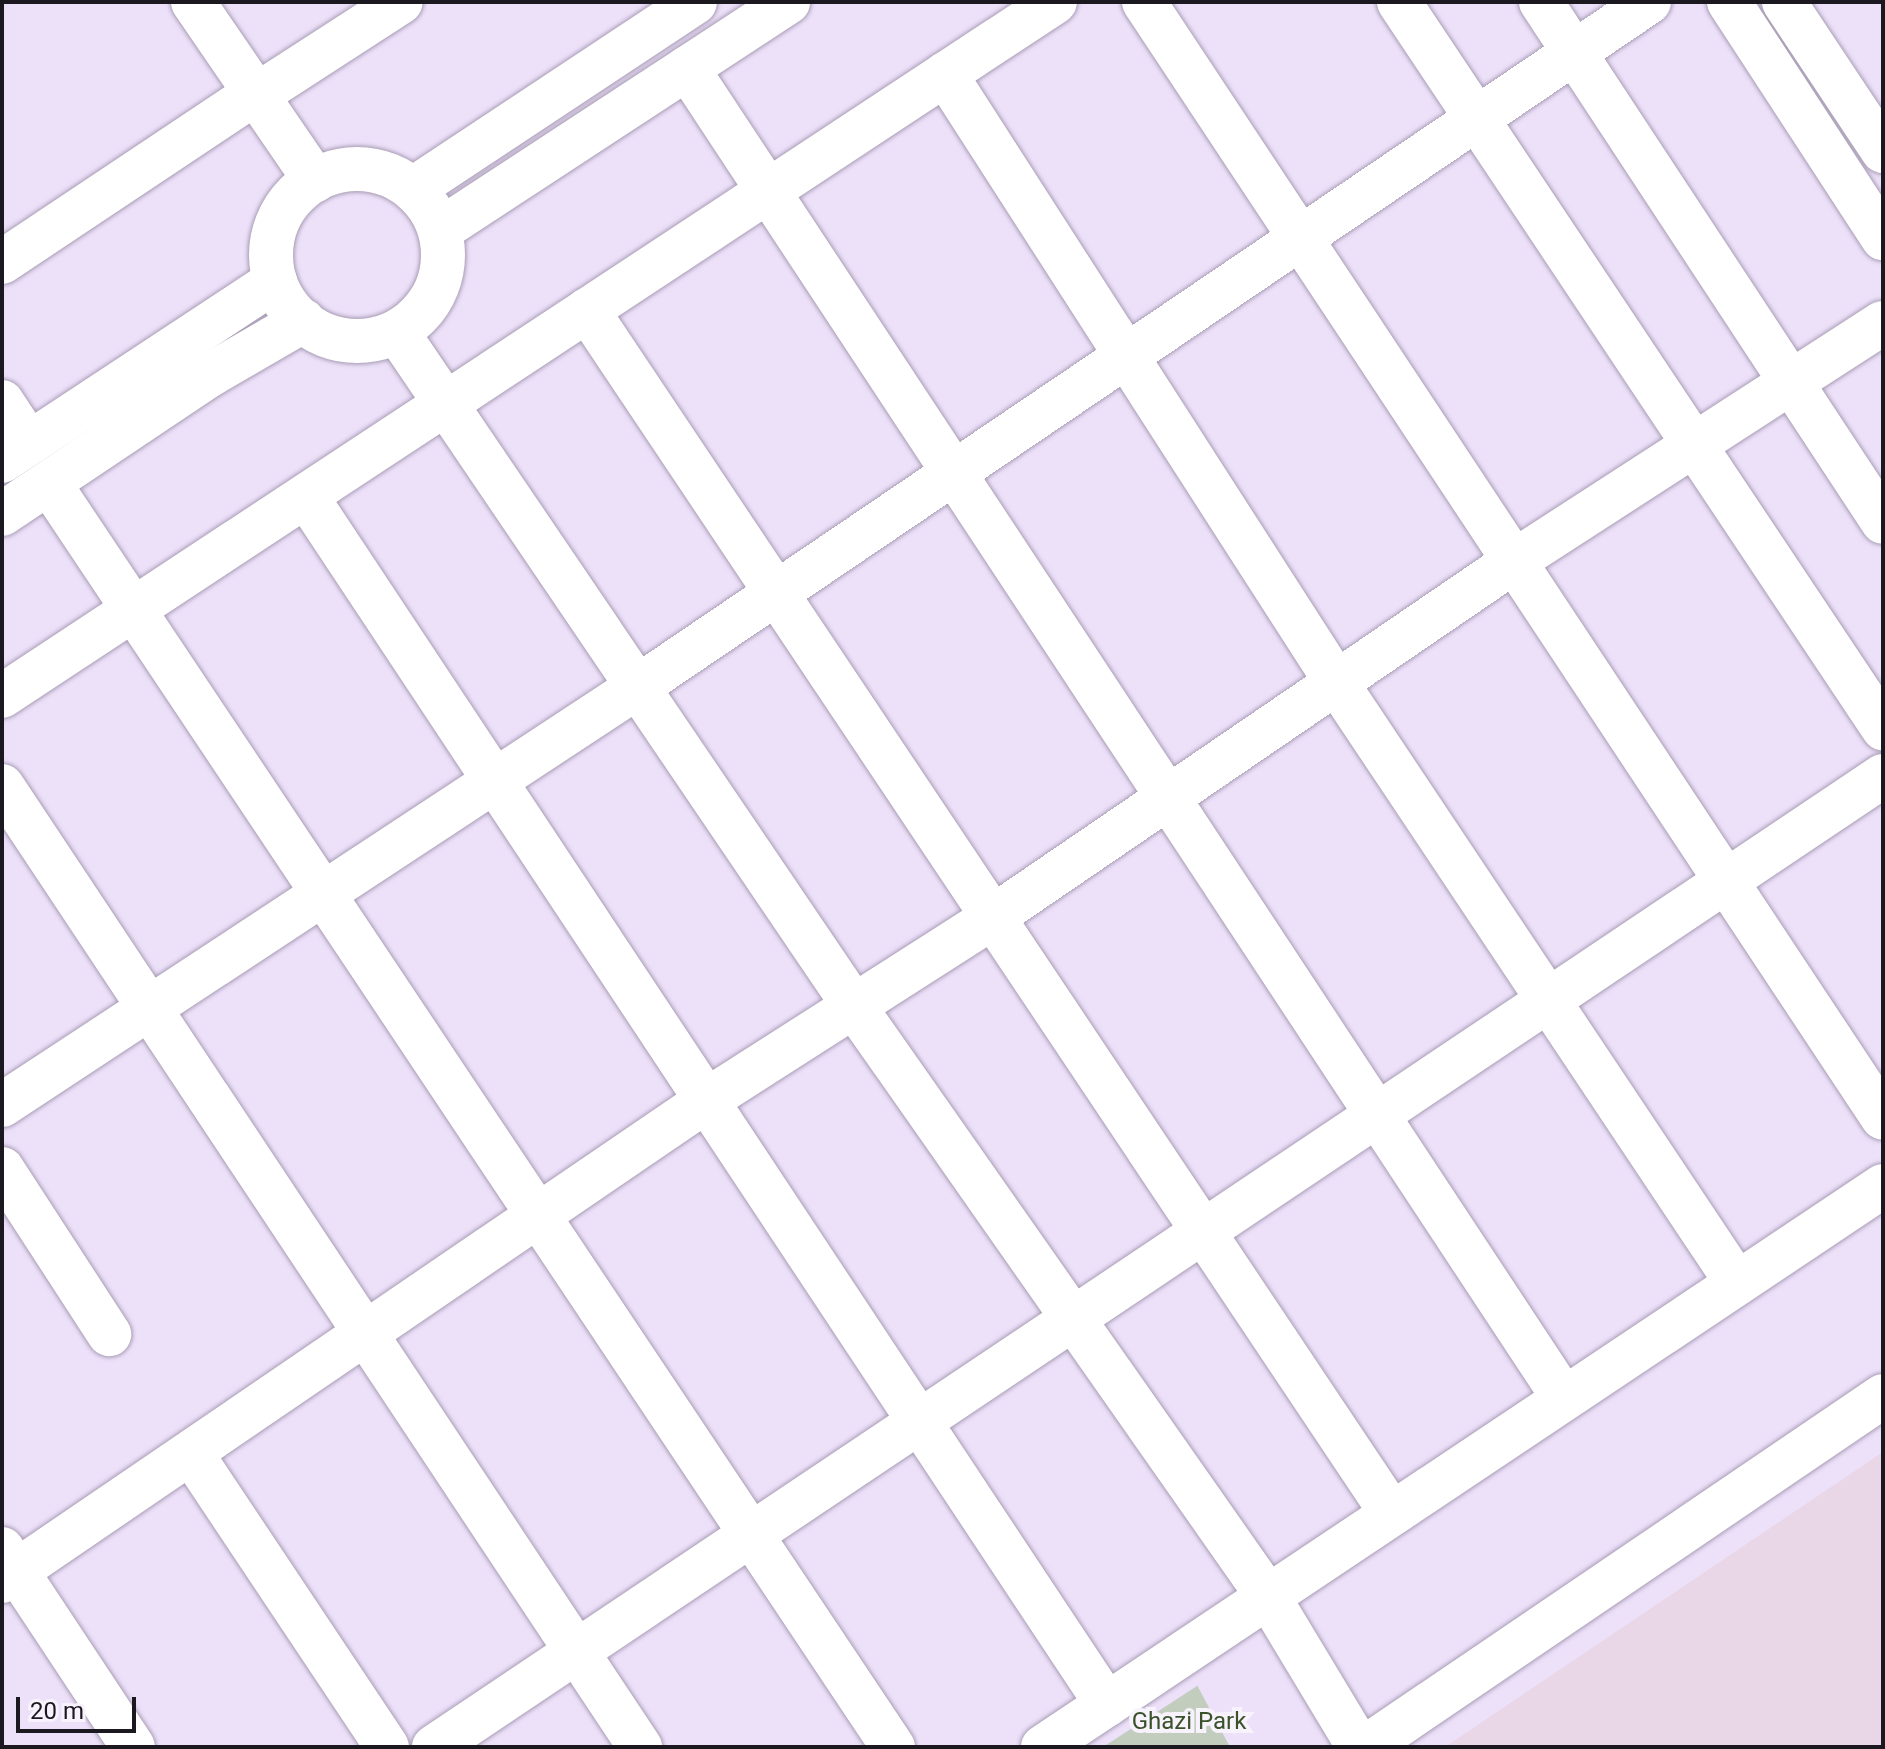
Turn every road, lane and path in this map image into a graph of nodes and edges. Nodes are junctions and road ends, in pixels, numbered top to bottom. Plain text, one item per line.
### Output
1 (193, 2) edge
2 (695, 2) edge
3 (788, 2) edge
4 (1055, 2) edge
5 (1144, 2) edge
6 (1399, 2) edge
7 (1541, 2) edge
8 (1649, 2) edge
9 (1729, 2) edge
10 (1784, 2) edge
11 (394, 4) edge
12 (647, 15) edge
13 (1575, 53) junction
14 (687, 68) junction
15 (945, 74) junction
16 (256, 94) junction
17 (1477, 119) junction
18 (1883, 151) edge
19 (315, 180) junction
20 (413, 189) junction
21 (767, 191) junction
22 (440, 230) junction
23 (1301, 238) junction
24 (1883, 238) edge
25 (2, 262) edge
26 (275, 281) junction
27 (587, 310) junction
28 (303, 321) junction
29 (1883, 323) edge
30 (397, 332) junction
31 (1129, 355) junction
32 (1790, 382) junction
33 (2, 402) edge
34 (446, 404) junction
35 (1694, 445) junction
36 (15, 452) edge
37 (953, 473) junction
38 (49, 483) junction
39 (306, 496) junction
40 (2, 514) edge
41 (1883, 522) edge
42 (1513, 562) junction
43 (776, 593) junction
44 (134, 609) junction
45 (1338, 685) junction
46 (639, 686) junction
47 (2, 696) edge
48 (1883, 728) edge
49 (1883, 776) edge
50 (494, 781) junction
51 (2, 786) edge
52 (1170, 800) junction
53 (1726, 881) junction
54 (323, 894) junction
55 (993, 917) junction
56 (1551, 999) junction
57 (854, 1006) junction
58 (149, 1008) junction
59 (707, 1100) junction
60 (2, 1105) edge
61 (1377, 1115) junction
62 (1883, 1118) edge
63 (2, 1169) edge
64 (1883, 1186) edge
65 (538, 1216) junction
66 (1203, 1232) junction
67 (1737, 1283) junction
68 (1074, 1319) junction
69 (365, 1333) junction
70 (109, 1334) dead end
71 (1883, 1396) edge
72 (1563, 1397) junction
73 (920, 1422) junction
74 (191, 1453) junction
75 (1390, 1511) junction
76 (750, 1535) junction
77 (7, 1567) edge
78 (1269, 1598) junction
79 (576, 1652) junction
80 (1107, 1705) junction
81 (133, 1747) edge
82 (387, 1747) edge
83 (434, 1747) edge
84 (640, 1747) edge
85 (893, 1747) edge
86 (1043, 1747) edge
87 (1359, 1747) edge
88 (1366, 1747) edge

1 - 16 street
2 - 12 street
3 - 14 street
4 - 15 street
5 - 23 street
6 - 17 street
7 - 13 street
8 - 13 street
9 - 24 street
10 - 18 street
11 - 16 street
12 - 20 street
13 - 17 street
13 - 32 street
14 - 21 street
14 - 22 street
15 - 21 street
15 - 31 street
16 - 19 street
16 - 25 street
17 - 23 street
17 - 35 street
19 - 20 street
19 - 26 street
20 - 22 street
21 - 27 street
21 - 37 street
22 - 30 street
23 - 31 street
23 - 42 street
26 - 28 street
26 - 36 street
27 - 34 street
27 - 43 street
28 - 30 street
28 - 38 street
29 - 32 street
30 - 34 street
31 - 37 street
31 - 45 street
32 - 35 street
32 - 41 street
33 - 36 street
34 - 39 street
34 - 46 street
35 - 42 street
35 - 48 street
37 - 43 street
37 - 52 street
38 - 40 street
38 - 44 street
39 - 44 street
39 - 50 street
42 - 45 street
42 - 53 street
43 - 46 street
43 - 55 street
44 - 47 street
44 - 54 street
45 - 52 street
45 - 56 street
46 - 50 street
46 - 57 street
49 - 53 street
50 - 54 street
50 - 59 street
51 - 58 street
52 - 55 street
52 - 61 street
53 - 56 street
53 - 62 street
54 - 58 street
54 - 65 street
55 - 57 street
55 - 66 street
56 - 61 street
56 - 67 street
57 - 59 street
57 - 68 street
58 - 60 street
58 - 69 street
59 - 65 street
59 - 73 street
61 - 66 street
61 - 72 street
63 - 70 street
64 - 67 street
65 - 69 street
65 - 76 street
66 - 68 street
66 - 75 street
67 - 72 street
68 - 73 street
68 - 78 street
69 - 74 street
69 - 79 street
71 - 88 street
72 - 75 street
73 - 76 street
73 - 80 street
74 - 77 street
74 - 82 street
75 - 78 street
76 - 79 street
76 - 85 street
77 - 81 street
78 - 80 street
78 - 87 street
79 - 83 street
79 - 84 street
80 - 86 street

